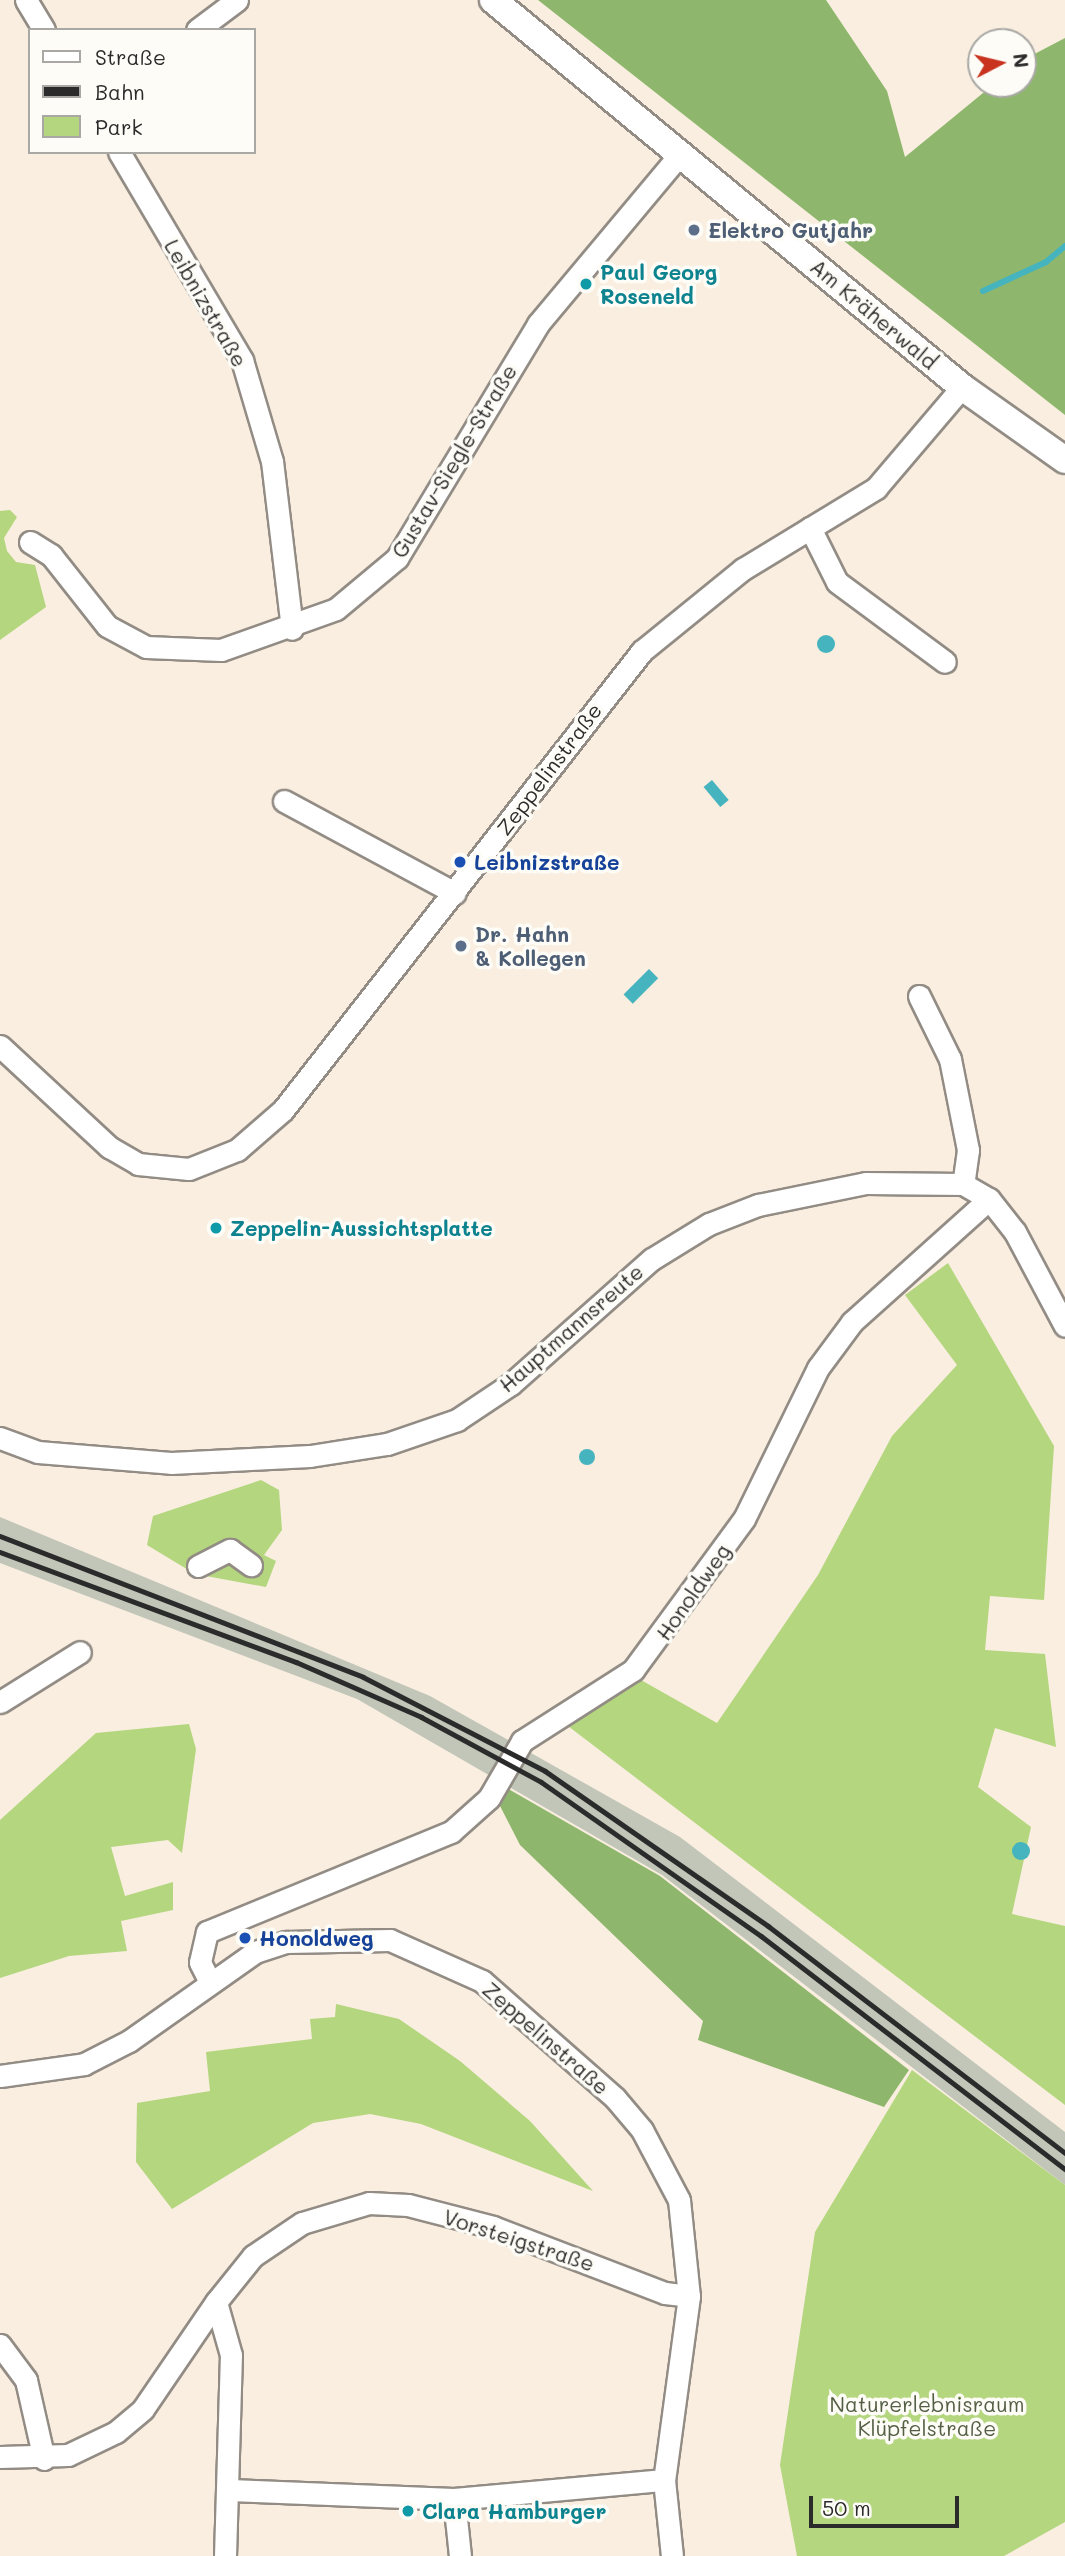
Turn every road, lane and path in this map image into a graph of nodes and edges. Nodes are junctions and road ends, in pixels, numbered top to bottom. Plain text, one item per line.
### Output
1 (26, 0) edge
2 (237, 0) edge
3 (493, 0) edge
4 (43, 28) edge
5 (200, 28) edge
6 (120, 154) edge
7 (680, 154) junction
8 (962, 387) junction
9 (1065, 460) edge
10 (810, 528) junction
11 (30, 542) dead end
12 (292, 629) junction
13 (945, 662) dead end
14 (284, 800) dead end
15 (455, 893) junction
16 (919, 996) dead end
17 (0, 1046) edge
18 (963, 1184) junction
19 (989, 1199) junction
20 (1065, 1326) edge
21 (0, 1438) edge
22 (251, 1565) dead end
23 (198, 1566) dead end
24 (80, 1652) dead end
25 (0, 1702) edge
26 (210, 1982) junction
27 (0, 2076) edge
28 (690, 2296) junction
29 (216, 2302) junction
30 (0, 2345) edge
31 (0, 2457) edge
32 (44, 2459) junction
33 (664, 2480) junction
34 (230, 2490) junction
35 (454, 2499) junction
36 (225, 2556) edge
37 (460, 2556) edge
38 (672, 2556) edge

1 - 4 street
2 - 5 street
3 - 7 main road, Am Kräherwald
6 - 12 street, Leibnizstraße
7 - 8 main road, Am Kräherwald
7 - 12 street, Gustav-Siegle-Straße
8 - 9 main road, Am Kräherwald
8 - 10 street, Zeppelinstraße
10 - 13 street
10 - 15 street, Zeppelinstraße
11 - 12 street, Gustav-Siegle-Straße
14 - 15 street
15 - 17 street, Zeppelinstraße
16 - 18 street
18 - 19 street, Hauptmannsreute
18 - 21 street, Hauptmannsreute
19 - 20 street, Hauptmannsreute
19 - 26 street, Honoldweg
22 - 23 street
24 - 25 street
26 - 27 street, Zeppelinstraße
26 - 28 street, Zeppelinstraße
28 - 29 street, Vorsteigstraße
28 - 33 street, Zeppelinstraße
29 - 32 street, Vorsteigstraße
29 - 34 street
30 - 32 street
31 - 32 street, Vorsteigstraße
33 - 35 street
33 - 38 street, Zeppelinstraße
34 - 35 street
34 - 36 street
35 - 37 street

